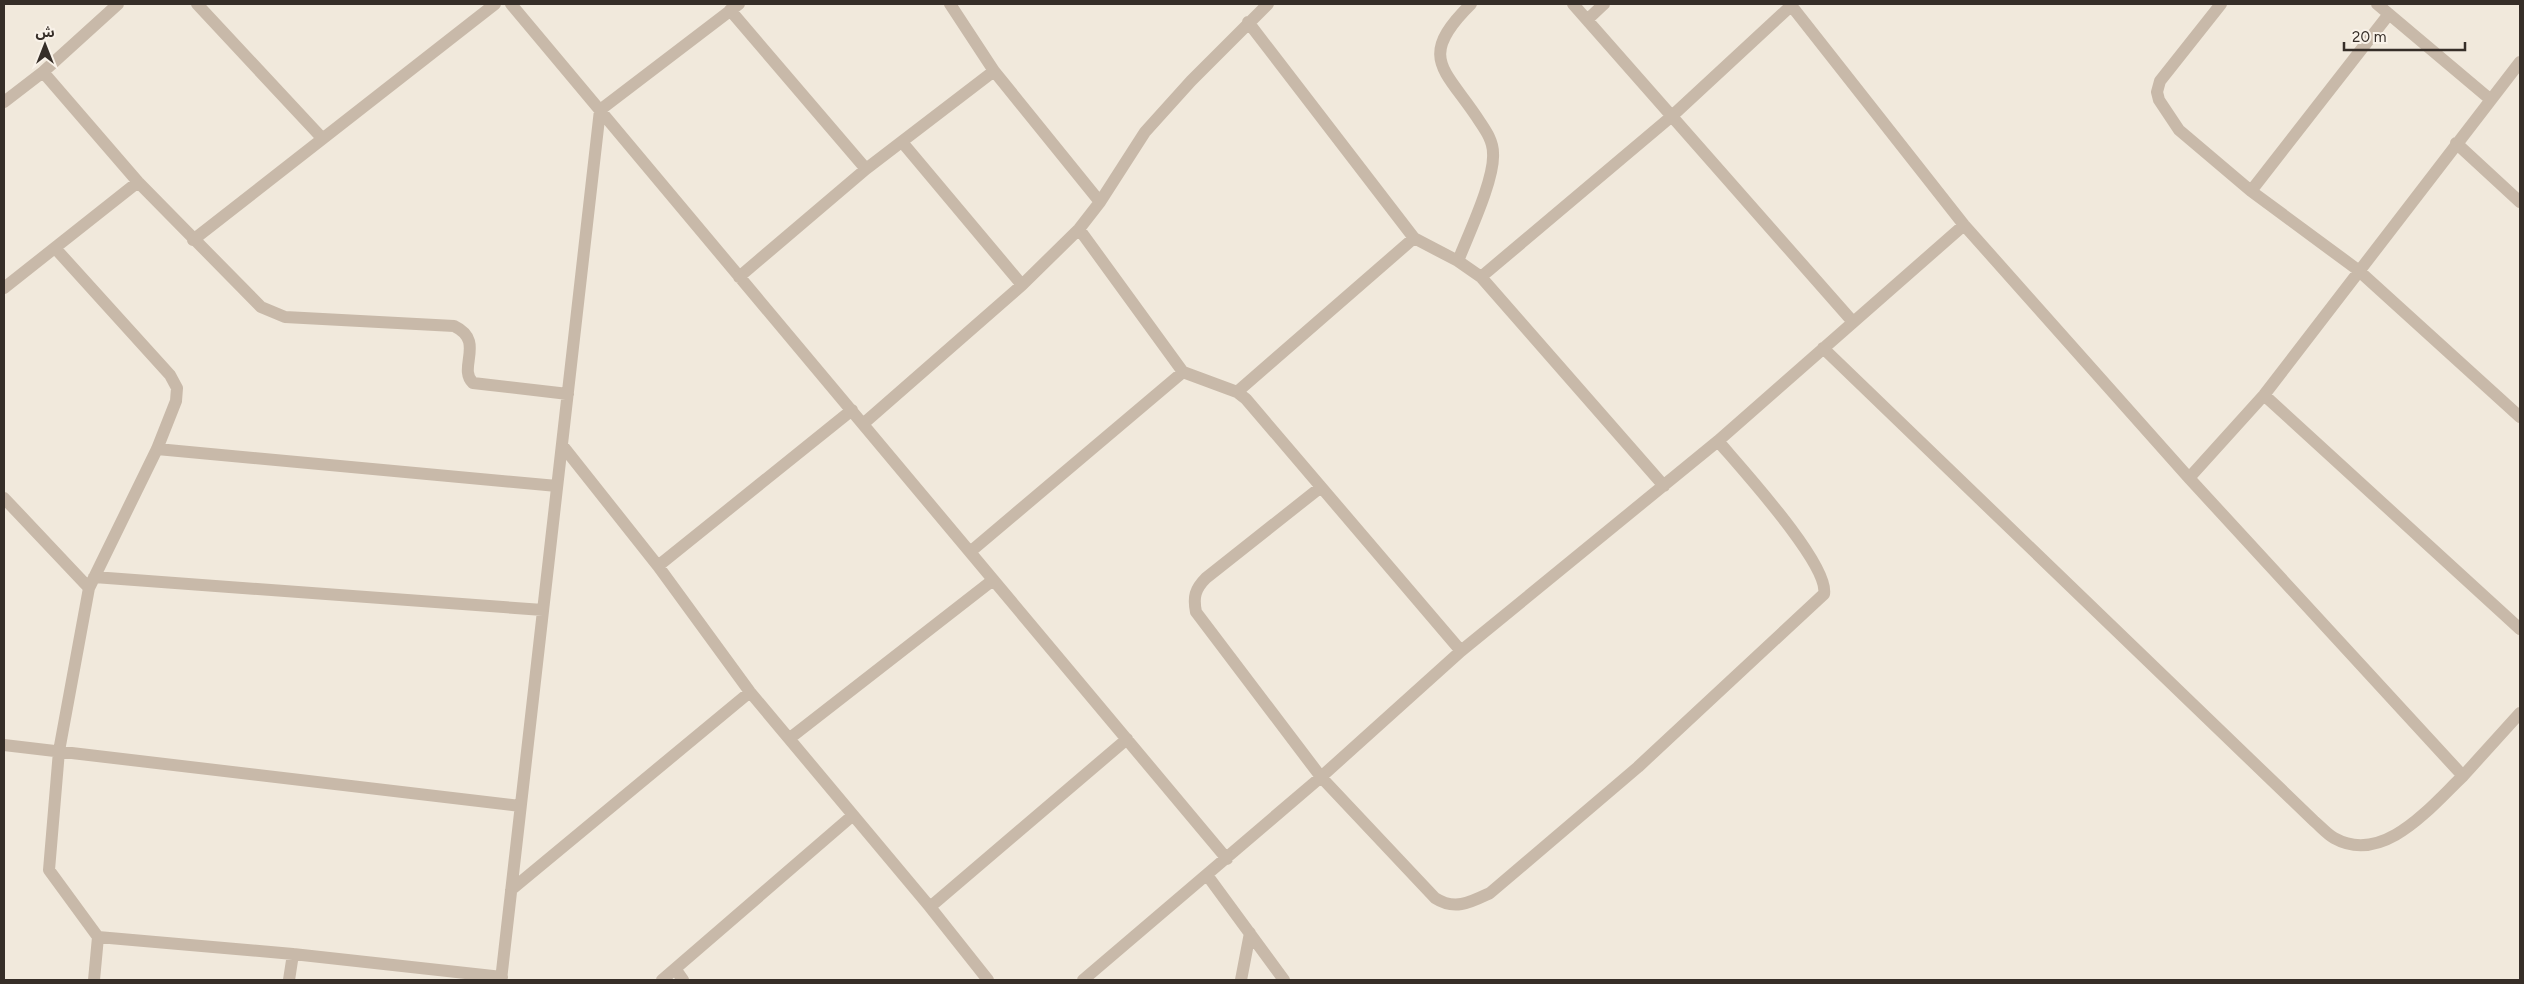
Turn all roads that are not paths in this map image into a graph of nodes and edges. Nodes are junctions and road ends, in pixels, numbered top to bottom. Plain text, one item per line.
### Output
1 (118, 4) edge
2 (197, 4) edge
3 (495, 4) edge
4 (511, 4) edge
5 (950, 4) edge
6 (1268, 4) edge
7 (1471, 4) edge
8 (1573, 4) edge
9 (1604, 4) edge
10 (1791, 4) edge
11 (2221, 4) edge
12 (2377, 4) edge
13 (735, 7) edge
14 (2389, 14) junction
15 (1587, 20) junction
16 (1248, 22) junction
17 (2520, 62) edge
18 (994, 71) junction
19 (43, 72) junction
20 (2491, 100) junction
21 (4, 102) edge
22 (600, 110) junction
23 (1672, 116) junction
24 (322, 138) junction
25 (902, 142) junction
26 (2456, 144) junction
27 (866, 169) junction
28 (138, 182) junction
29 (2251, 191) junction
30 (1100, 202) junction
31 (2520, 202) edge
32 (1964, 225) junction
33 (1079, 229) junction
34 (1414, 238) junction
35 (194, 240) junction
36 (55, 248) junction
37 (1458, 261) junction
38 (2358, 270) junction
39 (740, 276) junction
40 (1481, 276) junction
41 (1022, 285) junction
42 (4, 288) edge
43 (1853, 322) junction
44 (1822, 348) junction
45 (1183, 372) junction
46 (1237, 392) junction
47 (568, 394) junction
48 (2264, 395) junction
49 (852, 410) junction
50 (2520, 417) edge
51 (863, 424) junction
52 (1718, 440) junction
53 (562, 445) junction
54 (157, 449) junction
55 (2189, 478) junction
56 (557, 486) junction
57 (1664, 486) junction
58 (1321, 487) junction
59 (4, 498) edge
60 (970, 552) junction
61 (658, 566) junction
62 (993, 580) junction
63 (91, 583) junction
64 (543, 610) junction
65 (2520, 629) edge
66 (1462, 651) junction
67 (750, 692) junction
68 (2520, 713) edge
69 (790, 738) junction
70 (1127, 739) junction
71 (4, 745) edge
72 (59, 751) junction
73 (2463, 776) junction
74 (1321, 777) junction
75 (520, 806) junction
76 (852, 816) junction
77 (1227, 859) junction
78 (1207, 875) junction
79 (511, 890) junction
80 (930, 907) junction
81 (1250, 933) junction
82 (98, 937) junction
83 (293, 954) junction
84 (676, 970) junction
85 (502, 979) edge
86 (94, 980) edge
87 (289, 980) edge
88 (662, 980) edge
89 (683, 980) edge
90 (988, 980) edge
91 (1083, 980) edge
92 (1241, 980) edge
93 (1284, 980) edge

1 - 19 street
2 - 24 street
3 - 24 street
4 - 22 street
5 - 18 street
6 - 16 street
7 - 37 street
8 - 15 street
9 - 15 street
10 - 23 street
10 - 32 street
11 - 29 street
12 - 14 street
13 - 22 street
13 - 27 street
14 - 20 street
14 - 29 street
15 - 23 street
16 - 30 street
16 - 34 street
17 - 20 street
18 - 25 street
18 - 30 street
19 - 21 street
19 - 28 street
20 - 26 street
22 - 39 street
22 - 47 street
23 - 40 street
23 - 43 street
24 - 35 street
25 - 27 street
25 - 41 street
26 - 31 street
26 - 38 street
27 - 39 street
28 - 35 street
28 - 36 street
29 - 38 street
30 - 33 street
32 - 43 street
32 - 55 street
33 - 41 street
33 - 45 street
34 - 37 street
34 - 46 street
35 - 47 street
36 - 42 street
36 - 54 street
37 - 40 street
38 - 48 street
38 - 50 street
39 - 49 street
40 - 57 street
41 - 51 street
43 - 44 street
44 - 52 street
44 - 73 street
45 - 46 street
45 - 60 street
46 - 58 street
47 - 53 street
48 - 55 street
48 - 65 street
49 - 51 street
49 - 61 street
51 - 60 street
52 - 57 street
52 - 74 street
53 - 56 street
53 - 61 street
54 - 56 street
54 - 63 street
55 - 73 street
56 - 64 street
57 - 66 street
58 - 66 street
58 - 74 street
59 - 63 street
60 - 62 street
61 - 67 street
62 - 69 street
62 - 70 street
63 - 64 street
63 - 72 street
64 - 75 street
66 - 74 street
67 - 69 street
67 - 79 street
68 - 73 street
69 - 76 street
70 - 77 street
70 - 80 street
71 - 72 street
72 - 75 street
72 - 82 street
74 - 77 street
75 - 79 street
76 - 80 street
76 - 84 street
77 - 78 street
78 - 81 street
78 - 91 street
79 - 85 street
80 - 90 street
81 - 92 street
81 - 93 street
82 - 83 street
82 - 86 street
83 - 85 street
83 - 87 street
84 - 88 street
84 - 89 street

